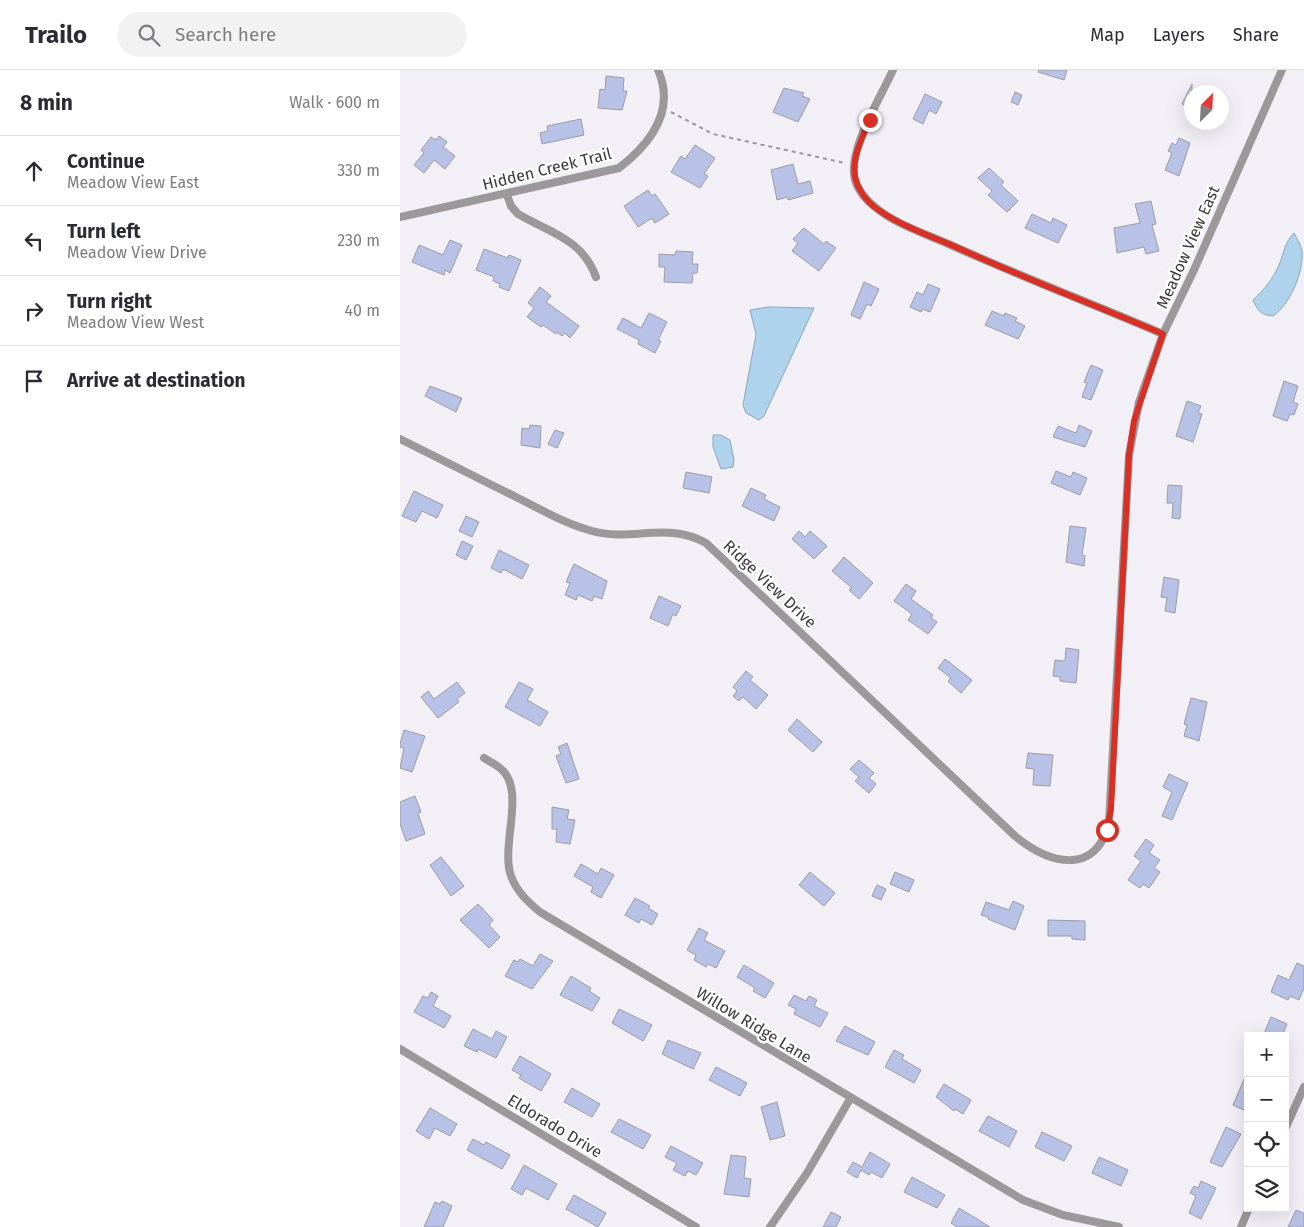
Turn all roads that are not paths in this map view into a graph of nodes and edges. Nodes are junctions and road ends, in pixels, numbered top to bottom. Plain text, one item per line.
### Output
1 (658, 70) edge
2 (893, 70) edge
3 (1282, 70) edge
4 (507, 195) junction
5 (400, 217) edge
6 (596, 277) dead end
7 (1163, 334) junction
8 (400, 440) edge
9 (484, 758) dead end
10 (1062, 860) joint
11 (400, 1049) edge
12 (1304, 1087) edge
13 (850, 1099) junction
14 (1288, 1122) edge
15 (1247, 1212) edge
16 (696, 1227) edge
17 (770, 1227) edge
18 (1119, 1227) edge
19 (1241, 1227) edge

1 - 4 street, Hidden Creek Trail
2 - 7 street
3 - 7 street, Meadow View East
4 - 5 street, Hidden Creek Trail
4 - 6 street
7 - 10 street, Meadow View East
8 - 10 street, Ridge View Drive
9 - 13 street, Willow Ridge Lane
11 - 16 street, Eldorado Drive
12 - 14 street
13 - 17 street
13 - 18 street, Willow Ridge Lane
15 - 19 street

